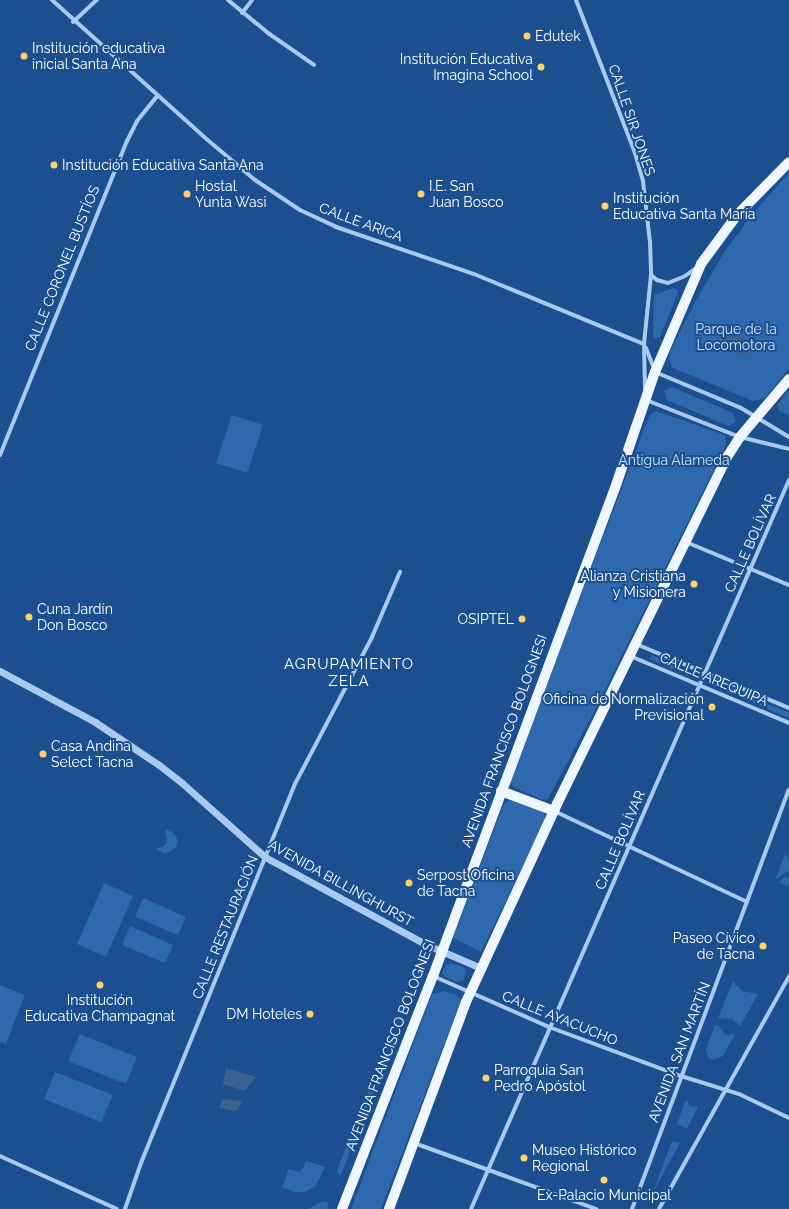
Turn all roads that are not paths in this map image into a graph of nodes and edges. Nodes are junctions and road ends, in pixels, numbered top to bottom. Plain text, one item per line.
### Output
1 (52, 0) edge
2 (97, 0) edge
3 (228, 0) edge
4 (252, 0) edge
5 (576, 0) edge
6 (242, 13) junction
7 (73, 22) junction
8 (314, 65) dead end
9 (157, 96) junction
10 (789, 162) edge
11 (701, 264) junction
12 (651, 275) junction
13 (644, 344) junction
14 (655, 372) junction
15 (789, 379) edge
16 (646, 399) junction
17 (758, 418) junction
18 (740, 437) junction
19 (789, 437) edge
20 (1, 447) edge
21 (789, 449) edge
22 (0, 455) edge
23 (789, 480) edge
24 (686, 542) junction
25 (750, 570) junction
26 (400, 572) dead end
27 (789, 585) edge
28 (635, 644) junction
29 (630, 656) junction
30 (0, 671) edge
31 (704, 673) junction
32 (698, 685) junction
33 (789, 708) edge
34 (789, 723) edge
35 (789, 790) edge
36 (501, 791) junction
37 (554, 811) junction
38 (630, 846) junction
39 (265, 857) junction
40 (747, 902) junction
41 (441, 951) junction
42 (481, 968) junction
43 (433, 976) junction
44 (789, 976) edge
45 (470, 993) junction
46 (549, 1027) junction
47 (681, 1076) junction
48 (723, 1090) junction
49 (789, 1118) edge
50 (414, 1143) junction
51 (0, 1156) edge
52 (488, 1171) junction
53 (117, 1209) edge
54 (125, 1209) edge
55 (342, 1209) edge
56 (388, 1209) edge
57 (471, 1209) edge
58 (596, 1209) edge
59 (632, 1209) edge
60 (659, 1209) edge

1 - 7 street, CALLE ARICA
2 - 7 street
3 - 6 street
4 - 6 street
5 - 12 street, CALLE SIR JONES
6 - 8 street
7 - 9 street, CALLE ARICA
9 - 13 street, CALLE ARICA
9 - 20 street, CALLE CORONEL BUSTÍOS
10 - 11 main road, AVENIDA FRANCISCO BOLOGNESI
11 - 12 street
11 - 14 main road, AVENIDA FRANCISCO BOLOGNESI
12 - 13 street, CALLE SIR JONES
13 - 14 street
13 - 16 street
14 - 16 main road, AVENIDA FRANCISCO BOLOGNESI
14 - 17 street
15 - 17 main road
16 - 18 street
16 - 36 main road, AVENIDA FRANCISCO BOLOGNESI
17 - 18 main road
17 - 19 street
18 - 21 street
18 - 24 main road
20 - 22 street, CALLE CORONEL BUSTÍOS
23 - 25 street, CALLE BOLÍVAR
24 - 25 street
24 - 28 main road
25 - 27 street
25 - 31 street, CALLE BOLÍVAR
26 - 39 street, CALLE RESTAURACIÓN
28 - 29 main road
28 - 31 street, CALLE AREQUIPA
29 - 32 street, CALLE AREQUIPA
29 - 37 main road
30 - 39 street, AVENIDA BILLINGHURST
31 - 32 street, CALLE BOLÍVAR
31 - 33 street, CALLE AREQUIPA
32 - 34 street, CALLE AREQUIPA
32 - 38 street, CALLE BOLÍVAR
35 - 40 street, AVENIDA SAN MARTÍN
36 - 37 main road
36 - 41 main road, AVENIDA FRANCISCO BOLOGNESI
37 - 38 street
37 - 42 main road
38 - 40 street
38 - 46 street, CALLE BOLÍVAR
39 - 41 street, AVENIDA BILLINGHURST
39 - 54 street, CALLE RESTAURACIÓN
40 - 47 street, AVENIDA SAN MARTÍN
41 - 42 street, AVENIDA BILLINGHURST
41 - 43 main road, AVENIDA FRANCISCO BOLOGNESI
42 - 45 main road
43 - 45 street, CALLE AYACUCHO
43 - 55 main road, AVENIDA FRANCISCO BOLOGNESI
44 - 48 street
45 - 46 street, CALLE AYACUCHO
45 - 50 main road
46 - 47 street, CALLE AYACUCHO
46 - 52 street, CALLE BOLÍVAR
47 - 48 street, CALLE AYACUCHO
47 - 59 street, AVENIDA SAN MARTÍN
48 - 49 street, CALLE AYACUCHO
48 - 60 street
50 - 52 street
50 - 56 main road
51 - 53 street
52 - 57 street, CALLE BOLÍVAR
52 - 58 street

